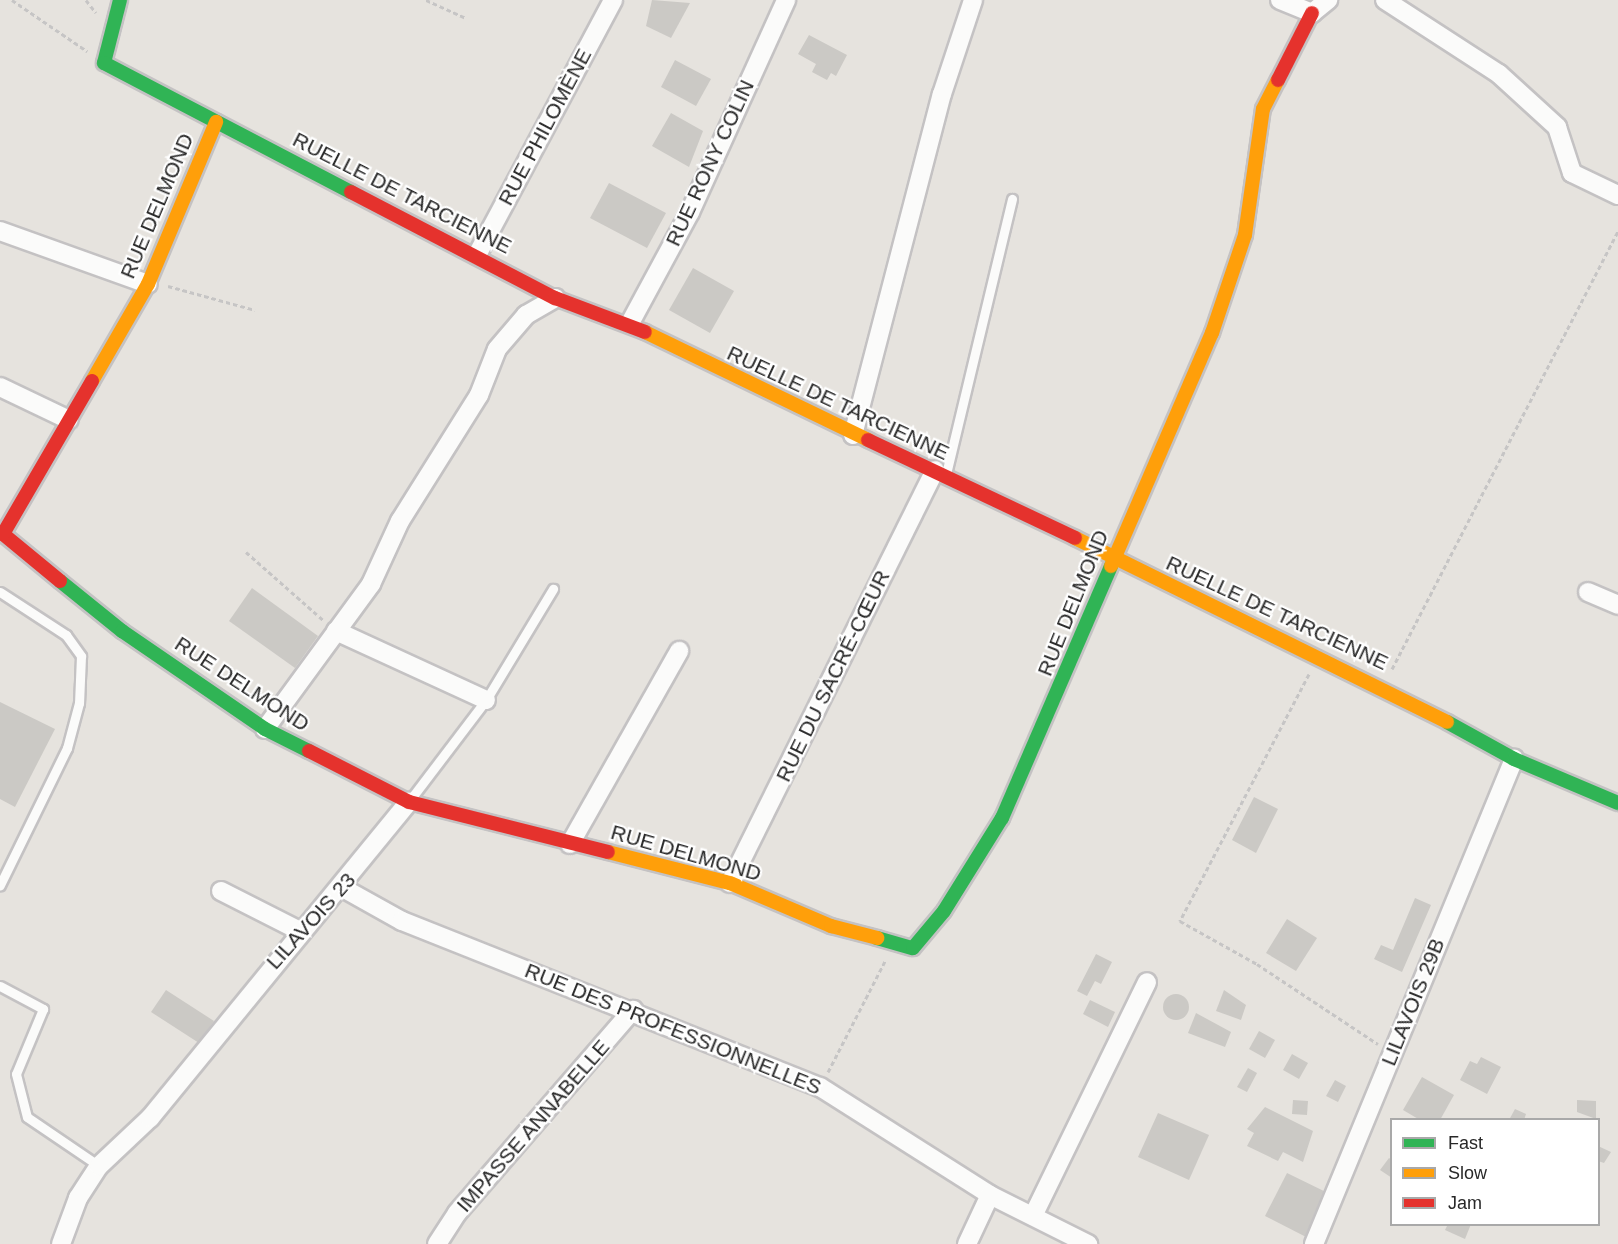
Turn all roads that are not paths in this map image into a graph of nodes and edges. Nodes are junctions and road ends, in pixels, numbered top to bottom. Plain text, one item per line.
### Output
1 (120, 0) edge
2 (613, 0) edge
3 (786, 0) edge
4 (973, 0) edge
5 (1280, 0) edge
6 (1328, 0) edge
7 (1385, 0) edge
8 (1312, 13) junction
9 (216, 122) junction
10 (1618, 195) edge
11 (1012, 199) dead end
12 (0, 231) edge
13 (477, 255) junction
14 (149, 282) junction
15 (555, 298) junction
16 (630, 323) junction
17 (0, 387) edge
18 (69, 420) junction
19 (853, 435) junction
20 (940, 472) junction
21 (2, 537) edge
22 (1113, 560) junction
23 (553, 589) dead end
24 (0, 592) edge
25 (1588, 592) dead end
26 (1618, 605) edge
27 (336, 631) junction
28 (679, 651) dead end
29 (486, 700) junction
30 (265, 729) junction
31 (1514, 759) junction
32 (409, 802) junction
33 (1618, 803) edge
34 (570, 844) junction
35 (730, 883) junction
36 (0, 885) edge
37 (341, 887) junction
38 (221, 891) dead end
39 (300, 931) junction
40 (1147, 982) dead end
41 (0, 986) edge
42 (633, 1010) junction
43 (99, 1166) junction
44 (990, 1195) junction
45 (1034, 1216) junction
46 (61, 1244) edge
47 (437, 1244) edge
48 (967, 1244) edge
49 (1088, 1244) edge
50 (1314, 1244) edge

1 - 9 street, RUELLE DE TARCIENNE
2 - 13 street, RUE PHILOMÈNE
3 - 16 street, RUE RONY COLIN
4 - 19 street
5 - 8 street
6 - 8 street
7 - 10 street
8 - 22 street, RUE DELMOND
9 - 13 street, RUELLE DE TARCIENNE
9 - 14 street, RUE DELMOND
11 - 20 lane, RUE DU SACRÉ-CŒUR
12 - 14 street
13 - 15 street, RUELLE DE TARCIENNE
14 - 18 street, RUE DELMOND
15 - 16 street, RUELLE DE TARCIENNE
15 - 27 street
16 - 19 street, RUELLE DE TARCIENNE
17 - 18 street
18 - 21 street, RUE DELMOND
19 - 20 street, RUELLE DE TARCIENNE
20 - 22 street, RUELLE DE TARCIENNE
20 - 35 street, RUE DU SACRÉ-CŒUR
21 - 30 street, RUE DELMOND
22 - 31 street, RUELLE DE TARCIENNE
22 - 35 street, RUE DELMOND
23 - 29 lane, LILAVOIS 23
24 - 36 lane
25 - 26 street
27 - 29 street
27 - 30 street
28 - 34 street
29 - 32 lane, LILAVOIS 23
30 - 32 street, RUE DELMOND
31 - 33 street, RUELLE DE TARCIENNE
31 - 50 street, LILAVOIS 29B
32 - 34 street, RUE DELMOND
32 - 37 street, LILAVOIS 23
34 - 35 street, RUE DELMOND
37 - 39 street, LILAVOIS 23
37 - 42 street, RUE DES PROFESSIONNELLES
38 - 39 street
39 - 43 street, LILAVOIS 23
40 - 45 street
41 - 43 lane
42 - 44 street, RUE DES PROFESSIONNELLES
42 - 47 street, IMPASSE ANNABELLE
43 - 46 street, LILAVOIS 23
44 - 45 street, RUE DES PROFESSIONNELLES
44 - 48 street
45 - 49 street, RUE DES PROFESSIONNELLES

